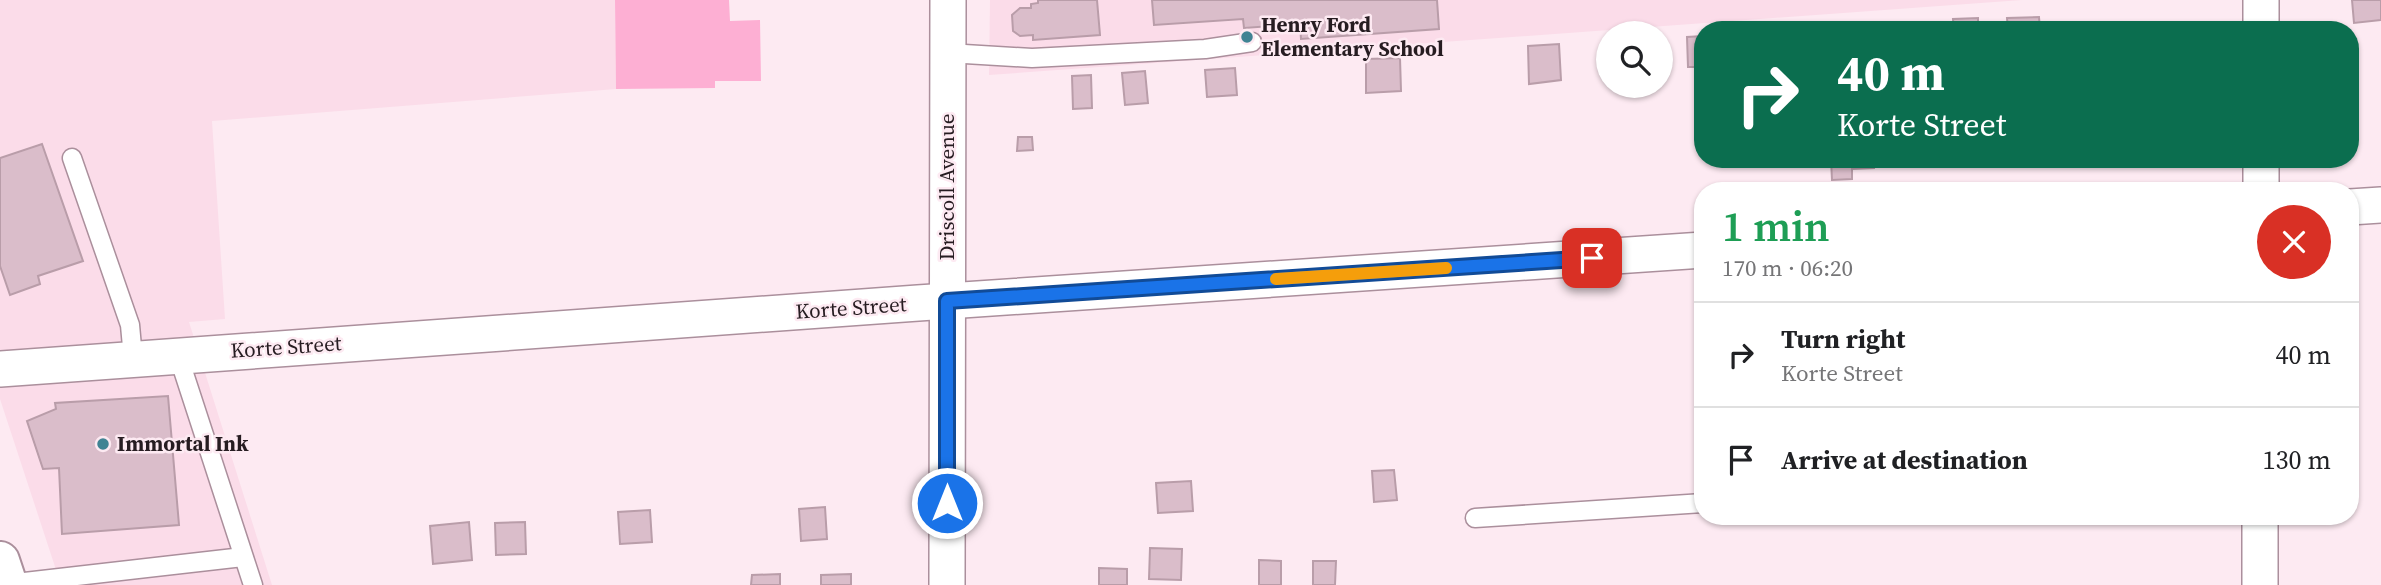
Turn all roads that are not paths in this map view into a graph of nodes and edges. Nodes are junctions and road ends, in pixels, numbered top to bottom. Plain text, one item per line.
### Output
1 (948, 0) edge
2 (2261, 0) edge
3 (2261, 21) edge
4 (1252, 42) dead end
5 (948, 53) junction
6 (72, 158) dead end
7 (2381, 205) edge
8 (2359, 206) edge
9 (1694, 251) edge
10 (947, 301) junction
11 (178, 355) junction
12 (134, 358) junction
13 (0, 369) edge
14 (1694, 504) edge
15 (1475, 518) dead end
16 (2260, 525) edge
17 (243, 556) junction
18 (5, 577) edge
19 (253, 585) edge
20 (947, 585) edge
21 (2260, 585) edge

1 - 5 street, Driscoll Avenue
2 - 3 street
4 - 5 lane
5 - 10 street, Driscoll Avenue
6 - 12 lane
7 - 8 street
9 - 10 street, Korte Street
10 - 11 street, Korte Street
10 - 20 street, Driscoll Avenue
11 - 12 street, Korte Street
11 - 17 lane
12 - 13 street, Korte Street
14 - 15 lane
16 - 21 street
17 - 18 lane
17 - 19 lane

